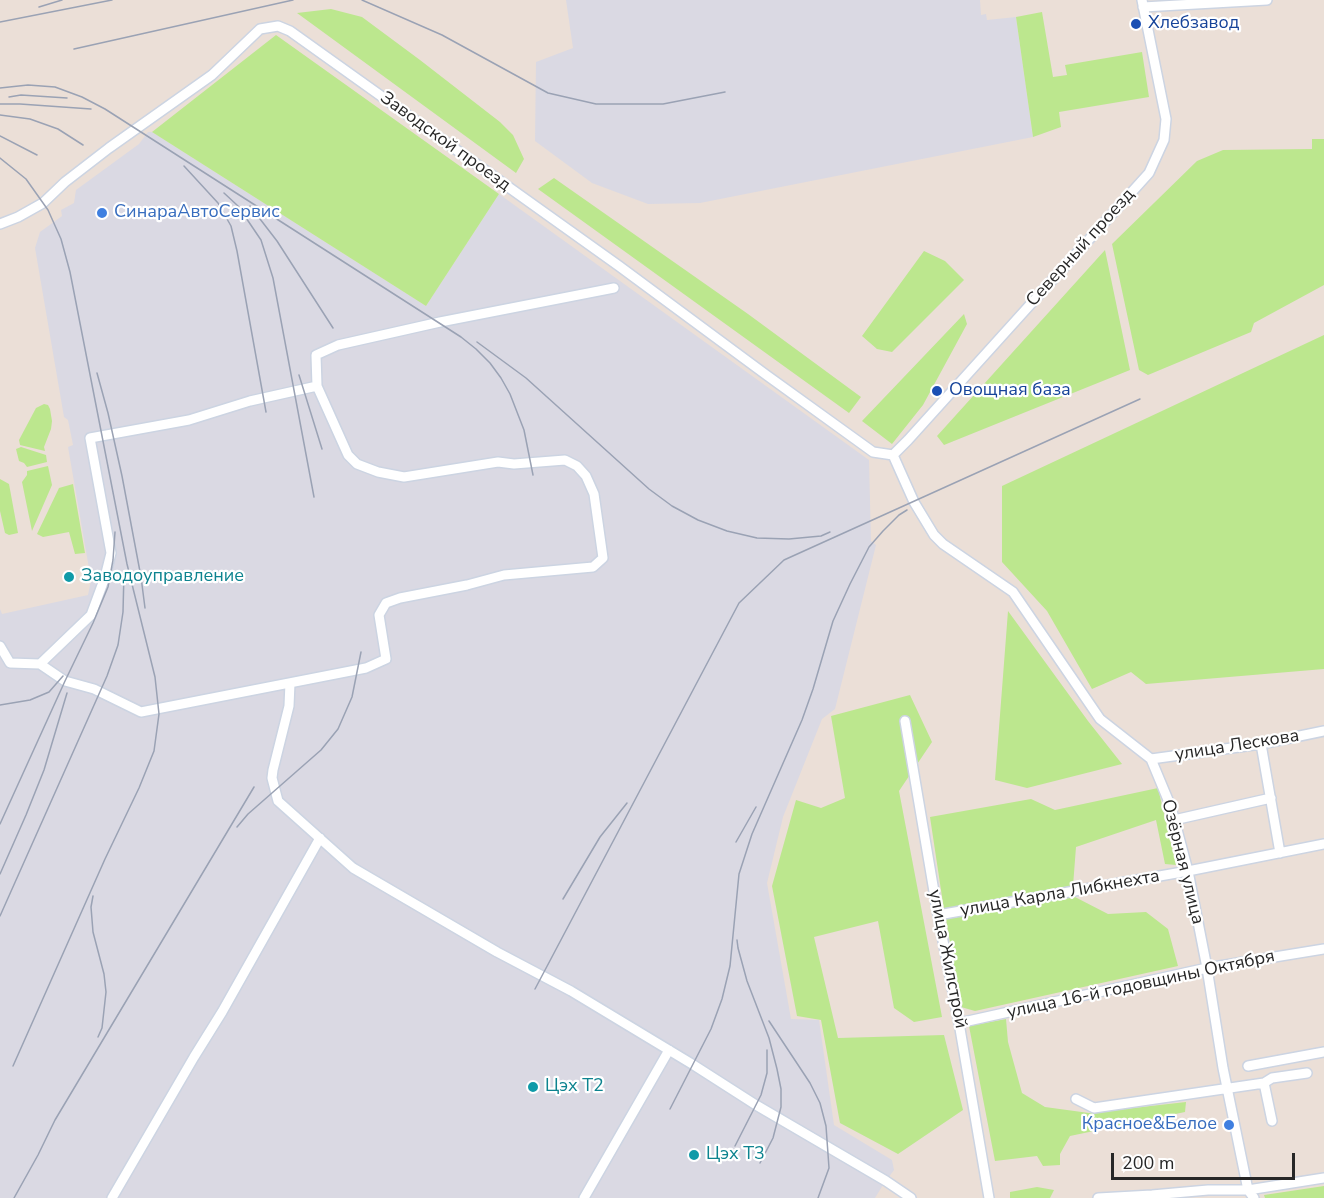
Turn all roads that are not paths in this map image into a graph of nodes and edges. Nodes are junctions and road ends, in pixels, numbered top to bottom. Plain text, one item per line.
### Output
1 (1267, 0) edge
2 (1143, 4) edge
3 (0, 224) edge
4 (614, 288) dead end
5 (317, 386) junction
6 (893, 454) junction
7 (0, 646) edge
8 (40, 664) junction
9 (290, 683) junction
10 (905, 721) dead end
11 (1324, 731) edge
12 (1261, 744) junction
13 (1151, 759) junction
14 (1271, 798) junction
15 (1174, 820) junction
16 (321, 838) junction
17 (1324, 844) edge
18 (1280, 853) junction
19 (1188, 871) junction
20 (938, 915) junction
21 (1324, 949) edge
22 (1207, 968) junction
23 (959, 1023) junction
24 (669, 1050) junction
25 (1324, 1053) edge
26 (1248, 1066) dead end
27 (1307, 1073) dead end
28 (1264, 1083) junction
29 (1228, 1089) junction
30 (1076, 1099) dead end
31 (1272, 1121) dead end
32 (1324, 1178) edge
33 (1228, 1194) edge
34 (1251, 1194) edge
35 (112, 1198) edge
36 (584, 1198) edge
37 (911, 1198) edge
38 (989, 1198) edge
39 (1098, 1198) edge

1 - 2 street
2 - 6 street, Северный проезд
3 - 6 street, Заводской проезд
4 - 5 street
5 - 8 street
5 - 9 street
6 - 13 street, Озёрная улица
7 - 8 street
8 - 9 street
9 - 16 street
10 - 20 street, улица Жилстрой
11 - 12 street, улица Лескова
12 - 13 street, улица Лескова
12 - 14 street
13 - 15 street, Озёрная улица
14 - 15 street
14 - 18 street
15 - 19 street, Озёрная улица
16 - 24 street
16 - 35 street
17 - 18 street, улица Карла Либкнехта
18 - 19 street, улица Карла Либкнехта
19 - 20 street, улица Карла Либкнехта
19 - 22 street, Озёрная улица
20 - 23 street, улица Жилстрой
21 - 22 street, улица 16-й годовщины Октября
22 - 23 street, улица 16-й годовщины Октября
22 - 29 street, Озёрная улица
23 - 38 street, улица Жилстрой
24 - 36 street
24 - 37 street
25 - 26 street
27 - 28 street
28 - 29 street
28 - 31 street
29 - 30 street
29 - 34 street, Озёрная улица
32 - 34 street
33 - 34 street
33 - 39 street

